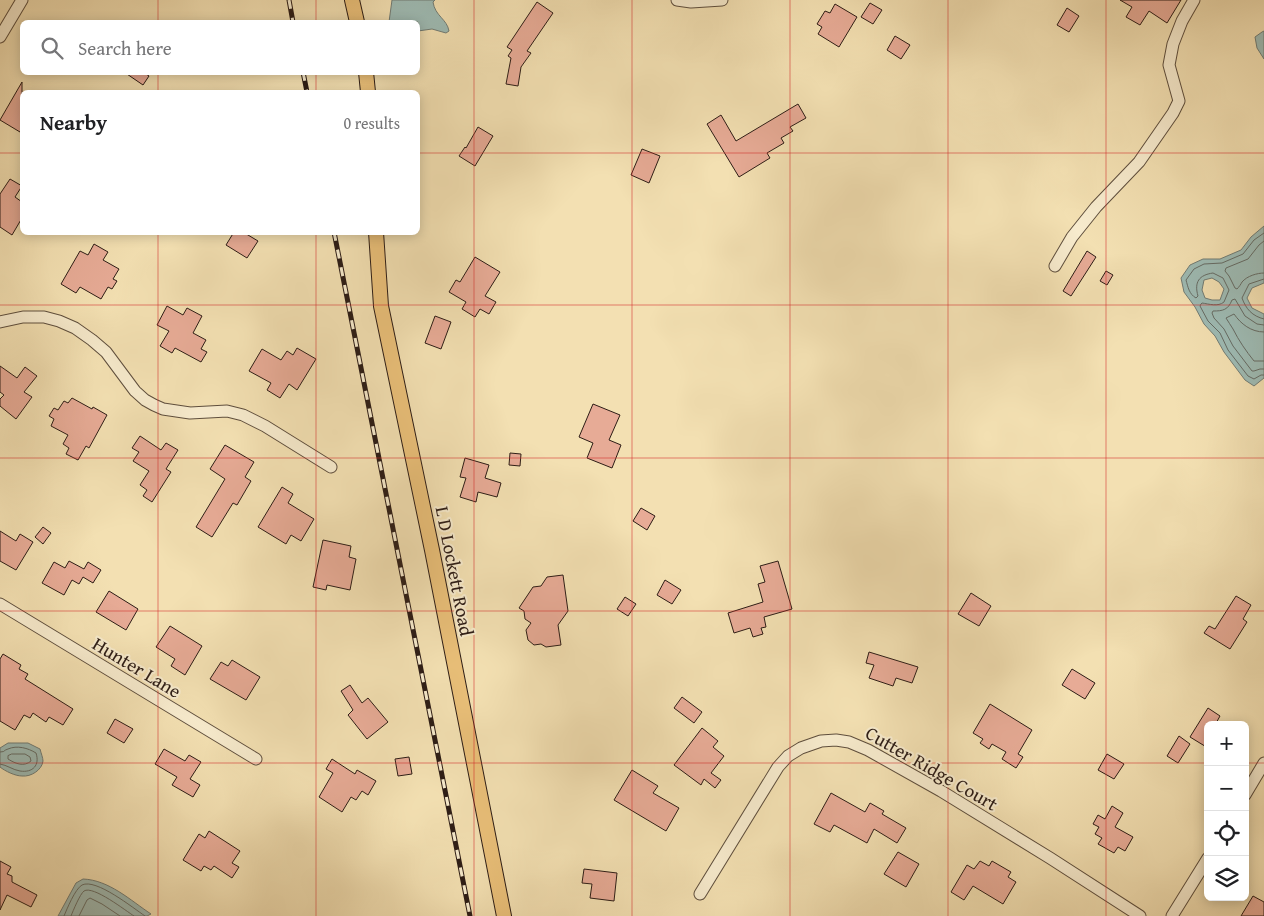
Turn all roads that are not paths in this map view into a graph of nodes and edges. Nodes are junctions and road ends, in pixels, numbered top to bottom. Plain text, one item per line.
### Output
1 (22, 0) edge
2 (352, 0) edge
3 (677, 0) edge
4 (722, 0) edge
5 (1194, 0) edge
6 (357, 20) edge
7 (0, 37) edge
8 (366, 75) edge
9 (368, 90) edge
10 (376, 235) edge
11 (1055, 266) dead end
12 (0, 322) edge
13 (331, 467) dead end
14 (0, 604) edge
15 (256, 758) dead end
16 (1264, 763) edge
17 (1249, 788) edge
18 (1204, 864) edge
19 (700, 894) dead end
20 (504, 916) edge
21 (1140, 916) edge
22 (1172, 916) edge

1 - 7 street
2 - 6 main road
3 - 4 street
5 - 11 street
8 - 9 main road
10 - 20 main road, L D Lockett Road
12 - 13 street
14 - 15 street, Hunter Lane
16 - 17 street
18 - 22 street
19 - 21 street, Cutter Ridge Court

